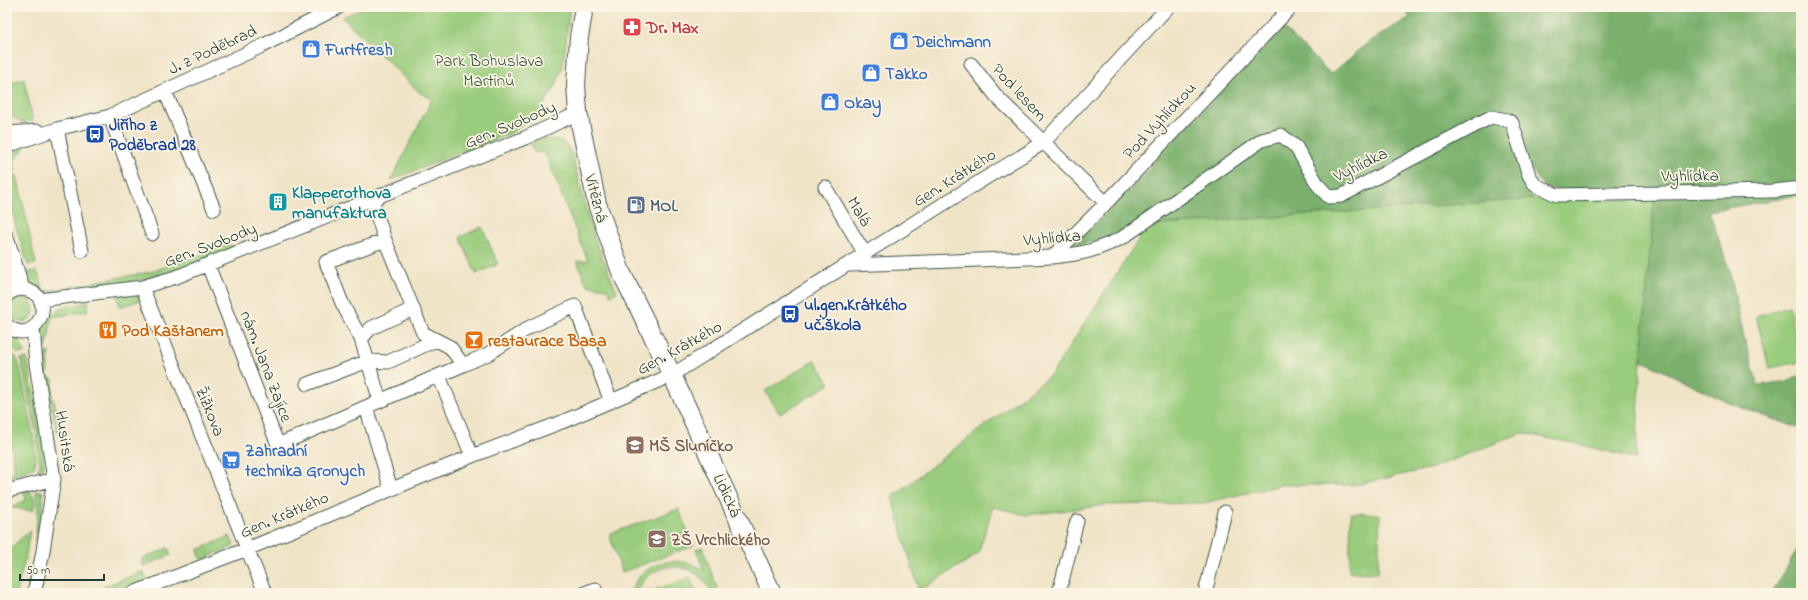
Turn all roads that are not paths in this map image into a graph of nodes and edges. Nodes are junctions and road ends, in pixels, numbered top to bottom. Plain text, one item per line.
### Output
1 (339, 7) edge
2 (584, 7) edge
3 (1168, 7) edge
4 (1291, 7) edge
5 (971, 64) dead end
6 (165, 91) junction
7 (578, 113) junction
8 (110, 116) junction
9 (57, 129) junction
10 (7, 133) edge
11 (1043, 143) junction
12 (7, 146) edge
13 (824, 187) dead end
14 (1801, 188) edge
15 (372, 200) junction
16 (1106, 203) junction
17 (214, 209) dead end
18 (152, 234) dead end
19 (7, 237) edge
20 (385, 240) junction
21 (82, 251) dead end
22 (865, 254) junction
23 (7, 257) edge
24 (1052, 257) junction
25 (208, 265) junction
26 (848, 265) junction
27 (142, 287) junction
28 (23, 289) junction
29 (9, 294) edge
30 (41, 307) junction
31 (413, 309) junction
32 (7, 325) edge
33 (28, 329) junction
34 (361, 340) junction
35 (436, 340) junction
36 (368, 361) junction
37 (463, 365) junction
38 (439, 376) junction
39 (672, 376) junction
40 (307, 384) dead end
41 (380, 401) junction
42 (611, 402) junction
43 (366, 407) junction
44 (472, 456) junction
45 (54, 479) junction
46 (391, 489) junction
47 (7, 491) edge
48 (1225, 512) dead end
49 (1077, 521) dead end
50 (247, 549) junction
51 (34, 593) edge
52 (133, 593) edge
53 (265, 593) edge
54 (772, 593) edge
55 (1059, 593) edge
56 (1205, 593) edge

1 - 6 street, J. z Poděbrad
2 - 7 main road, Vítězná
3 - 11 street, Gen. Krátkého
4 - 16 street, Pod Vyhlídkou
5 - 11 street, Pod lesem
6 - 8 street, J. z Poděbrad
6 - 17 street, J. z Poděbrad
7 - 15 street, Gen. Svobody
7 - 39 main road, Vítězná
8 - 9 street, J. z Poděbrad
8 - 18 street
9 - 10 street, J. z Poděbrad
9 - 12 street, J. z Poděbrad
9 - 21 street
11 - 16 street, Pod lesem
11 - 22 street, Gen. Krátkého
13 - 22 street, Malá
14 - 24 street, Vyhlídka
15 - 20 street
15 - 25 street, Gen. Svobody
16 - 24 street, Pod Vyhlídkou
19 - 28 street
20 - 31 street
20 - 34 street
22 - 26 street, Gen. Krátkého
23 - 29 street
24 - 26 street, Vyhlídka
25 - 27 street, Gen. Svobody
25 - 43 street, nám. Jana Zajíce
26 - 39 street, Gen. Krátkého
27 - 30 street, Gen. Svobody
27 - 50 street, Žižkova
28 - 29 street
28 - 30 street
30 - 33 street, Gen. Svobody
31 - 34 street
31 - 35 street
32 - 33 street
33 - 45 street, Husitská
34 - 36 street
35 - 36 street, nám. Jana Zajíce
35 - 37 street
36 - 40 street, nám. Jana Zajíce
36 - 41 street
37 - 38 street, nám. Jana Zajíce
37 - 42 street, nám. Jana Zajíce
38 - 41 street, nám. Jana Zajíce
38 - 44 street
39 - 42 street, Gen. Krátkého
39 - 54 main road, Lidická
41 - 43 street, nám. Jana Zajíce
42 - 44 street, Gen. Krátkého
43 - 46 street
44 - 46 street, Gen. Krátkého
45 - 47 street
45 - 51 street, Husitská
46 - 50 street, Gen. Krátkého
48 - 56 street
49 - 55 street
50 - 52 street, Gen. Krátkého
50 - 53 street, Žižkova

